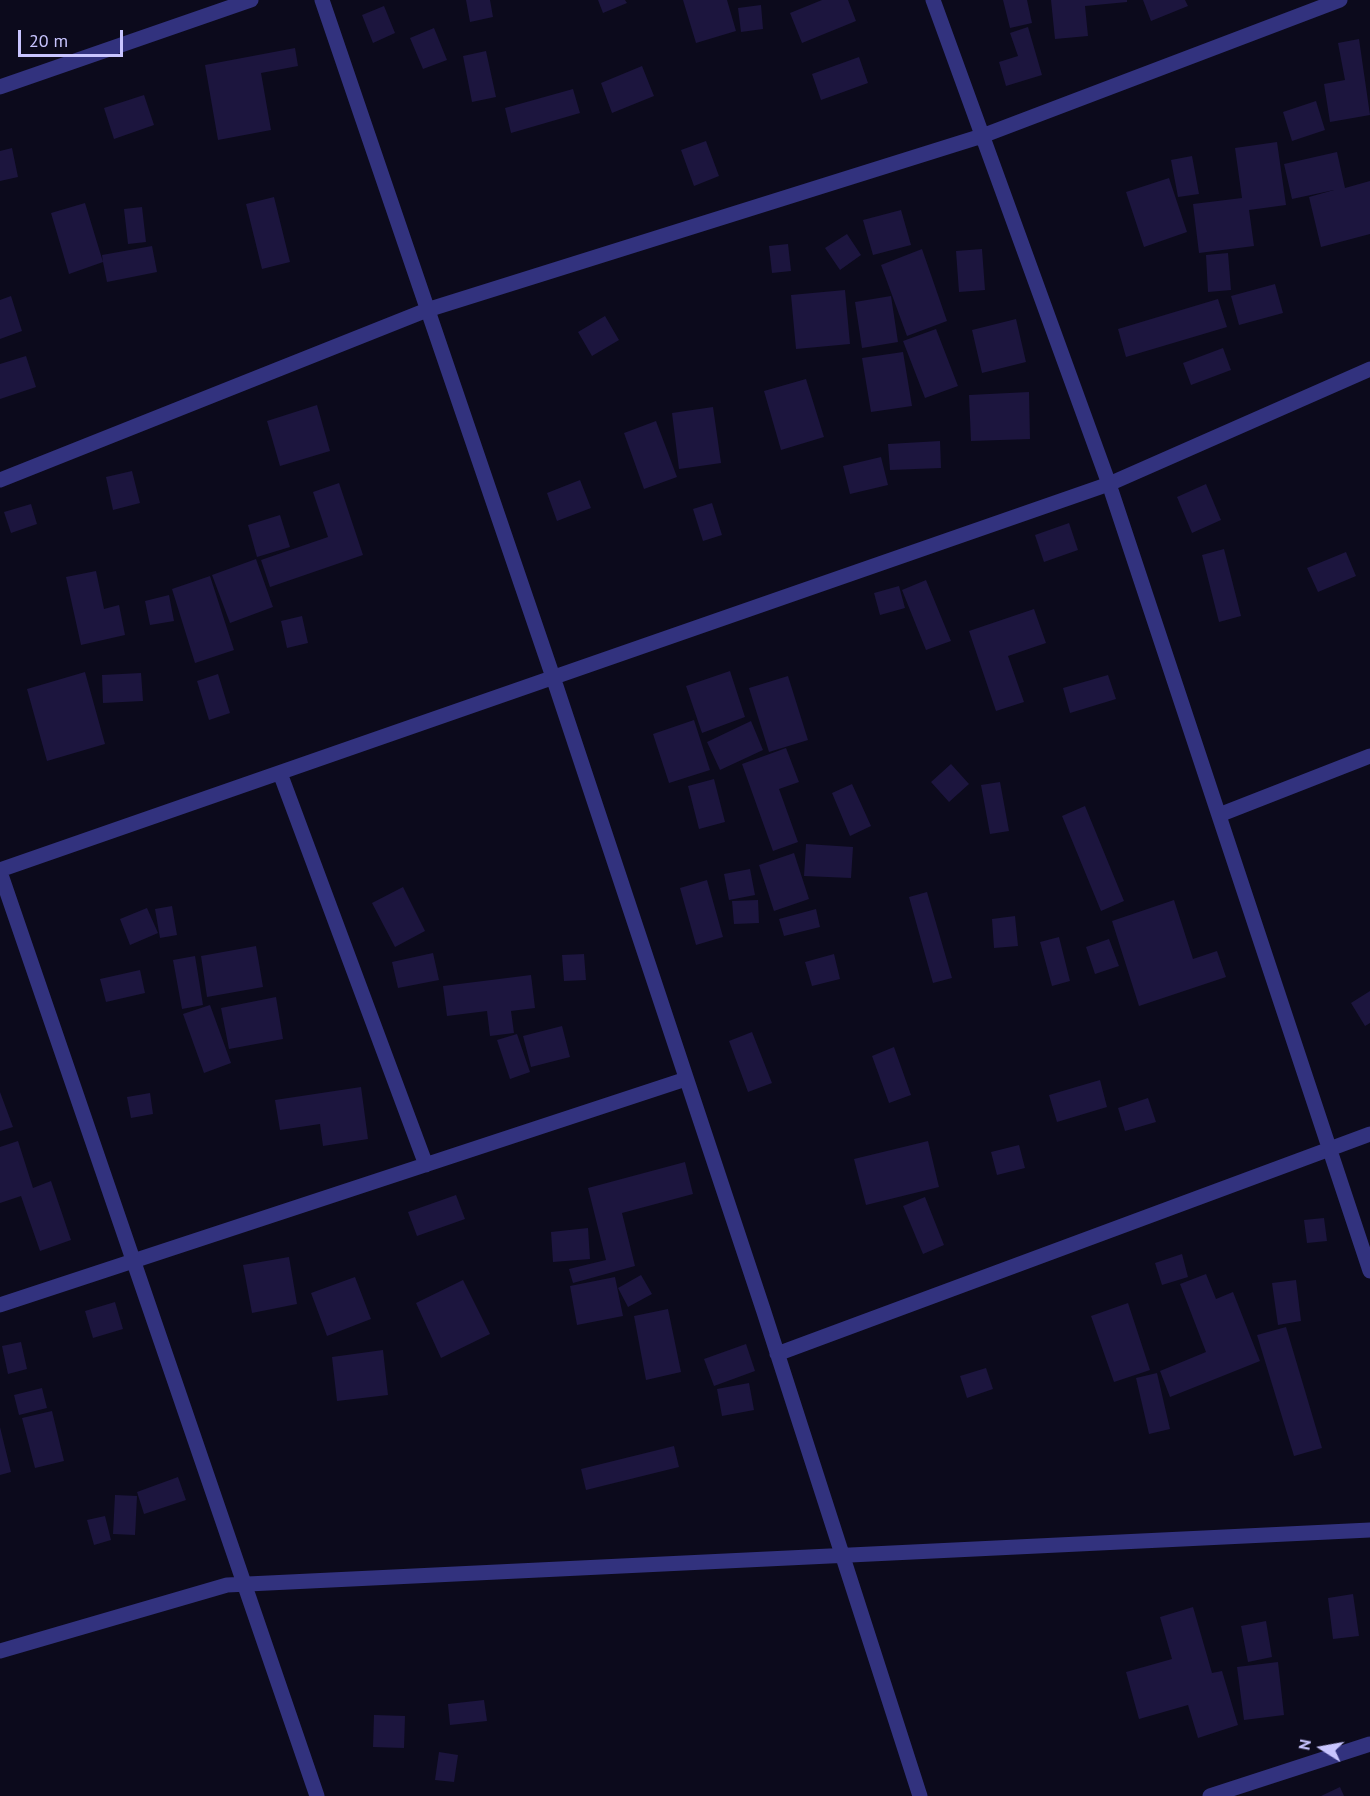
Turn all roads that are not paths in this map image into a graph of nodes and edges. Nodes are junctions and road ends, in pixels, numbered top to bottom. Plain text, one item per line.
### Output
1 (251, 0) edge
2 (322, 0) edge
3 (933, 0) edge
4 (1340, 0) edge
5 (0, 87) edge
6 (982, 136) junction
7 (427, 310) junction
8 (1370, 369) edge
9 (0, 480) edge
10 (1109, 484) junction
11 (553, 677) junction
12 (1370, 756) edge
13 (279, 773) junction
14 (1219, 814) junction
15 (0, 871) edge
16 (686, 1079) junction
17 (1370, 1134) edge
18 (1330, 1149) junction
19 (426, 1165) junction
20 (134, 1261) junction
21 (1370, 1271) edge
22 (0, 1305) edge
23 (777, 1354) junction
24 (1370, 1530) edge
25 (842, 1555) junction
26 (244, 1584) junction
27 (0, 1651) edge
28 (1370, 1744) edge
29 (317, 1796) edge
30 (920, 1796) edge
31 (1210, 1796) edge

1 - 5 street
2 - 7 street
3 - 6 street
4 - 6 street
6 - 7 street
6 - 10 street
7 - 9 street
7 - 11 street
8 - 10 street
10 - 11 street
10 - 14 street
11 - 13 street
11 - 16 street
12 - 14 street
13 - 15 street
13 - 19 street
14 - 18 street
15 - 20 street
16 - 19 street
16 - 23 street
17 - 18 street
18 - 21 street
18 - 23 street
19 - 20 street
20 - 22 street
20 - 26 street
23 - 25 street
24 - 25 street
25 - 26 street
25 - 30 street
26 - 27 street
26 - 29 street
28 - 31 street

